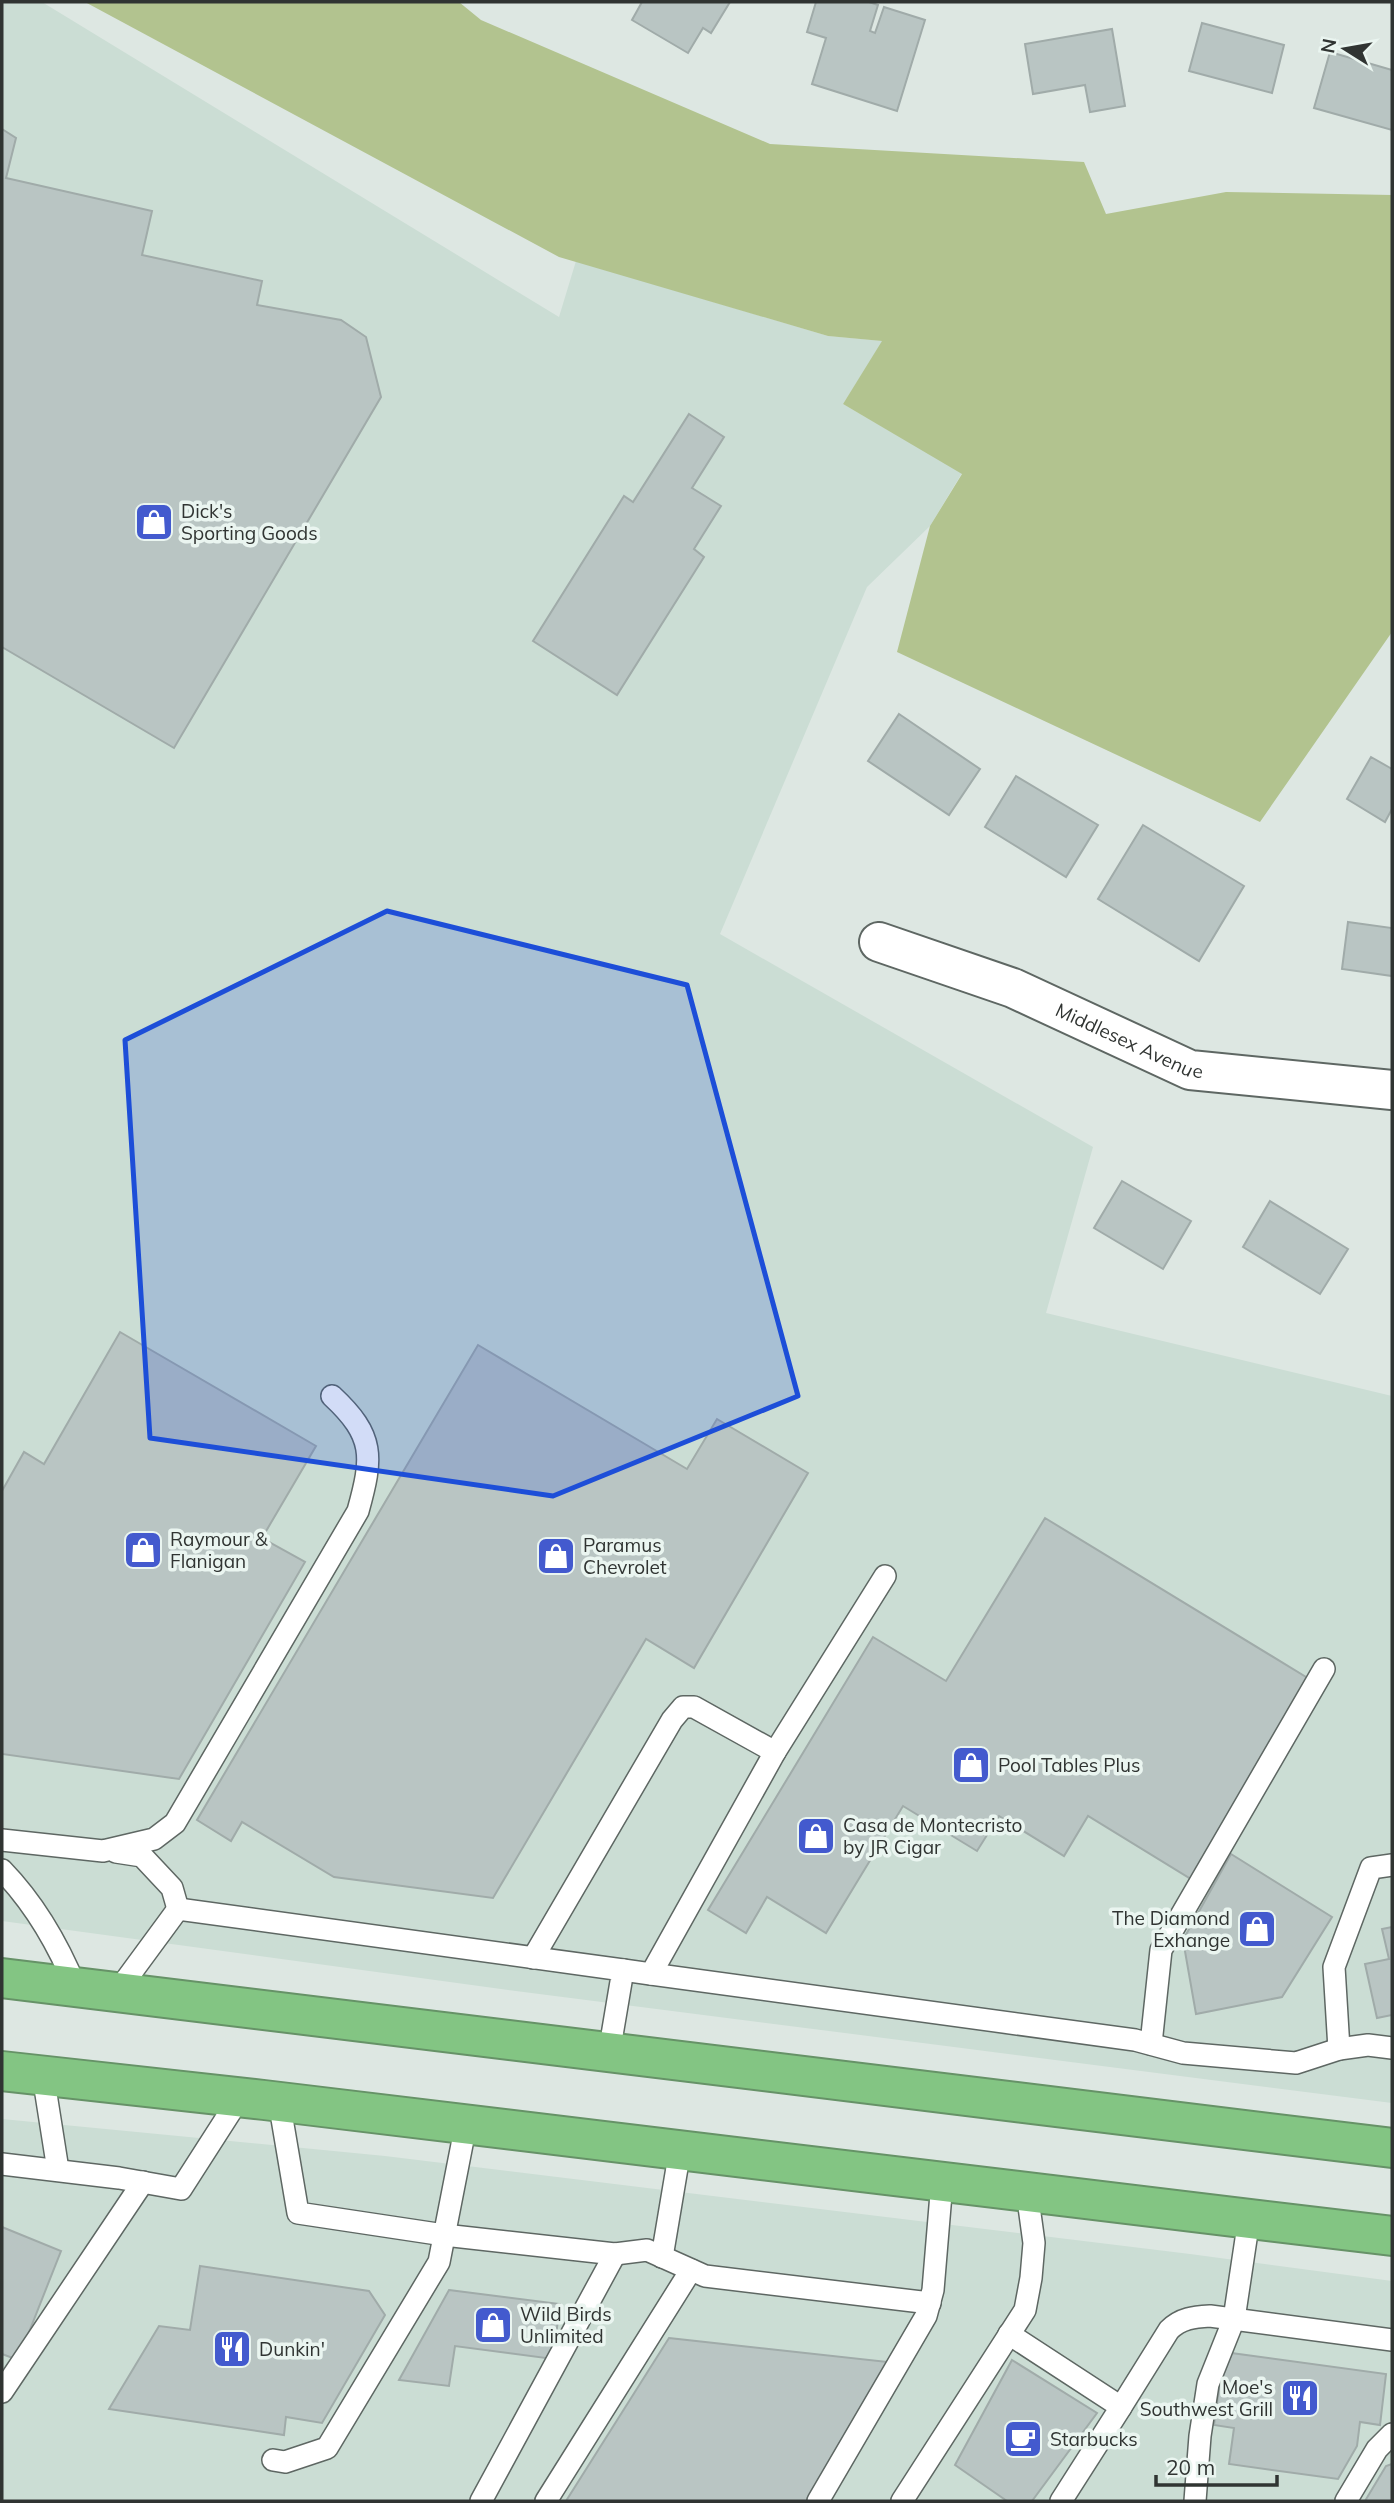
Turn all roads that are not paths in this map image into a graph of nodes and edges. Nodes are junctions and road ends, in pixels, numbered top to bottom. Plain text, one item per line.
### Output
1 (879, 942) dead end
2 (1392, 1090) edge
3 (332, 1396) dead end
4 (885, 1576) dead end
5 (1324, 1669) dead end
6 (775, 1752) junction
7 (2, 1840) edge
8 (103, 1851) junction
9 (1392, 1865) edge
10 (2, 1870) edge
11 (178, 1909) junction
12 (533, 1958) junction
13 (623, 1970) junction
14 (651, 1974) junction
15 (2, 1978) edge
16 (76, 1987) junction
17 (117, 1992) junction
18 (1151, 2044) junction
19 (1392, 2048) edge
20 (1339, 2049) junction
21 (609, 2053) junction
22 (2, 2071) edge
23 (43, 2075) junction
24 (240, 2097) junction
25 (279, 2101) junction
26 (466, 2124) junction
27 (1392, 2148) edge
28 (680, 2150) junction
29 (2, 2164) edge
30 (58, 2171) junction
31 (143, 2182) junction
32 (942, 2182) junction
33 (1027, 2192) junction
34 (1249, 2219) junction
35 (444, 2235) junction
36 (1392, 2236) edge
37 (615, 2254) junction
38 (662, 2257) junction
39 (691, 2270) junction
40 (930, 2303) junction
41 (1234, 2319) junction
42 (1009, 2334) junction
43 (1392, 2340) edge
44 (2, 2392) edge
45 (1121, 2407) junction
46 (1392, 2434) edge
47 (273, 2460) dead end
48 (481, 2501) edge
49 (546, 2501) edge
50 (818, 2501) edge
51 (902, 2501) edge
52 (1061, 2501) edge
53 (1195, 2501) edge
54 (1346, 2501) edge

1 - 2 street, Middlesex Avenue
3 - 8 lane
4 - 6 lane
5 - 18 lane
6 - 12 lane
6 - 14 lane
7 - 8 lane
8 - 11 lane
9 - 20 lane
10 - 16 lane
11 - 12 lane
11 - 17 lane
12 - 13 lane
13 - 14 lane
13 - 21 lane
14 - 18 lane
15 - 16 highway
16 - 17 highway
17 - 21 highway
18 - 20 lane
19 - 20 lane
21 - 27 highway
22 - 23 highway
23 - 24 highway
23 - 30 lane
24 - 25 highway
24 - 31 lane
25 - 26 highway
25 - 35 lane
26 - 28 highway
26 - 35 lane
28 - 32 highway
28 - 38 lane
29 - 30 lane
30 - 31 lane
31 - 44 lane
32 - 33 highway
32 - 40 lane
33 - 34 highway
33 - 42 lane
34 - 36 highway
34 - 41 lane
35 - 37 lane
35 - 47 lane
37 - 38 lane
37 - 48 lane
38 - 39 lane
39 - 40 lane
39 - 49 lane
40 - 50 lane
41 - 43 lane
41 - 45 lane
41 - 53 lane
42 - 45 lane
42 - 51 lane
45 - 52 lane
46 - 54 lane

